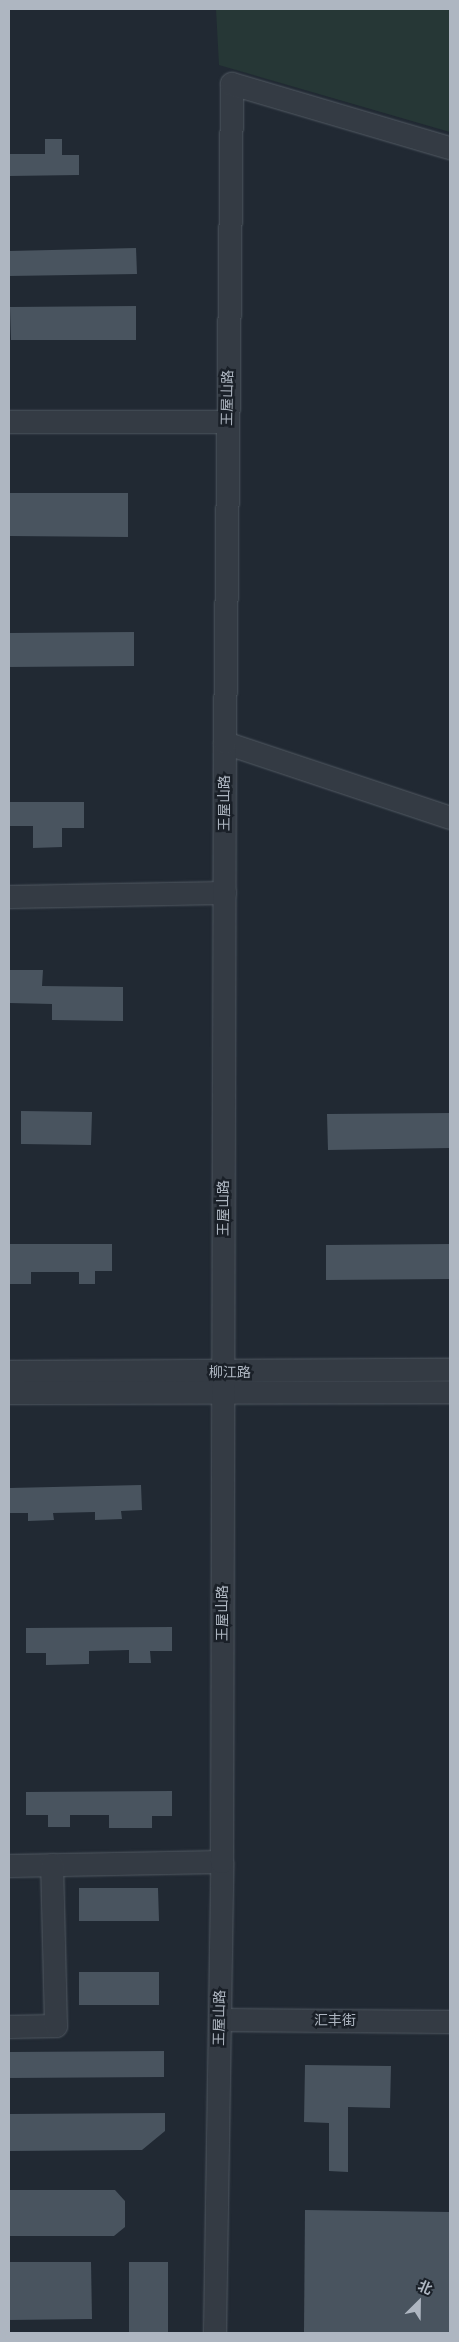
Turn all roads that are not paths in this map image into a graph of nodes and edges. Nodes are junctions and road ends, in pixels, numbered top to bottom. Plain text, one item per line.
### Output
1 (450, 148) edge
2 (9, 422) edge
3 (227, 422) junction
4 (225, 743) junction
5 (450, 818) edge
6 (225, 893) junction
7 (9, 897) edge
8 (450, 1370) edge
9 (9, 1372) edge
10 (224, 1383) junction
11 (450, 1392) edge
12 (9, 1393) edge
13 (222, 1862) junction
14 (52, 1865) junction
15 (9, 1866) edge
16 (220, 2020) junction
17 (450, 2022) edge
18 (9, 2027) edge
19 (215, 2333) edge

1 - 3 street, 王屋山路
2 - 3 street
3 - 4 street, 王屋山路
4 - 5 street
4 - 6 street, 王屋山路
6 - 7 street
6 - 10 street, 王屋山路
8 - 10 street, 柳江路
9 - 10 street, 柳江路
10 - 11 street, 柳江路
10 - 12 street, 柳江路
10 - 13 street, 王屋山路
13 - 14 street
13 - 16 street, 王屋山路
14 - 15 street
14 - 18 street
16 - 17 street, 汇丰街
16 - 19 street, 王屋山路

